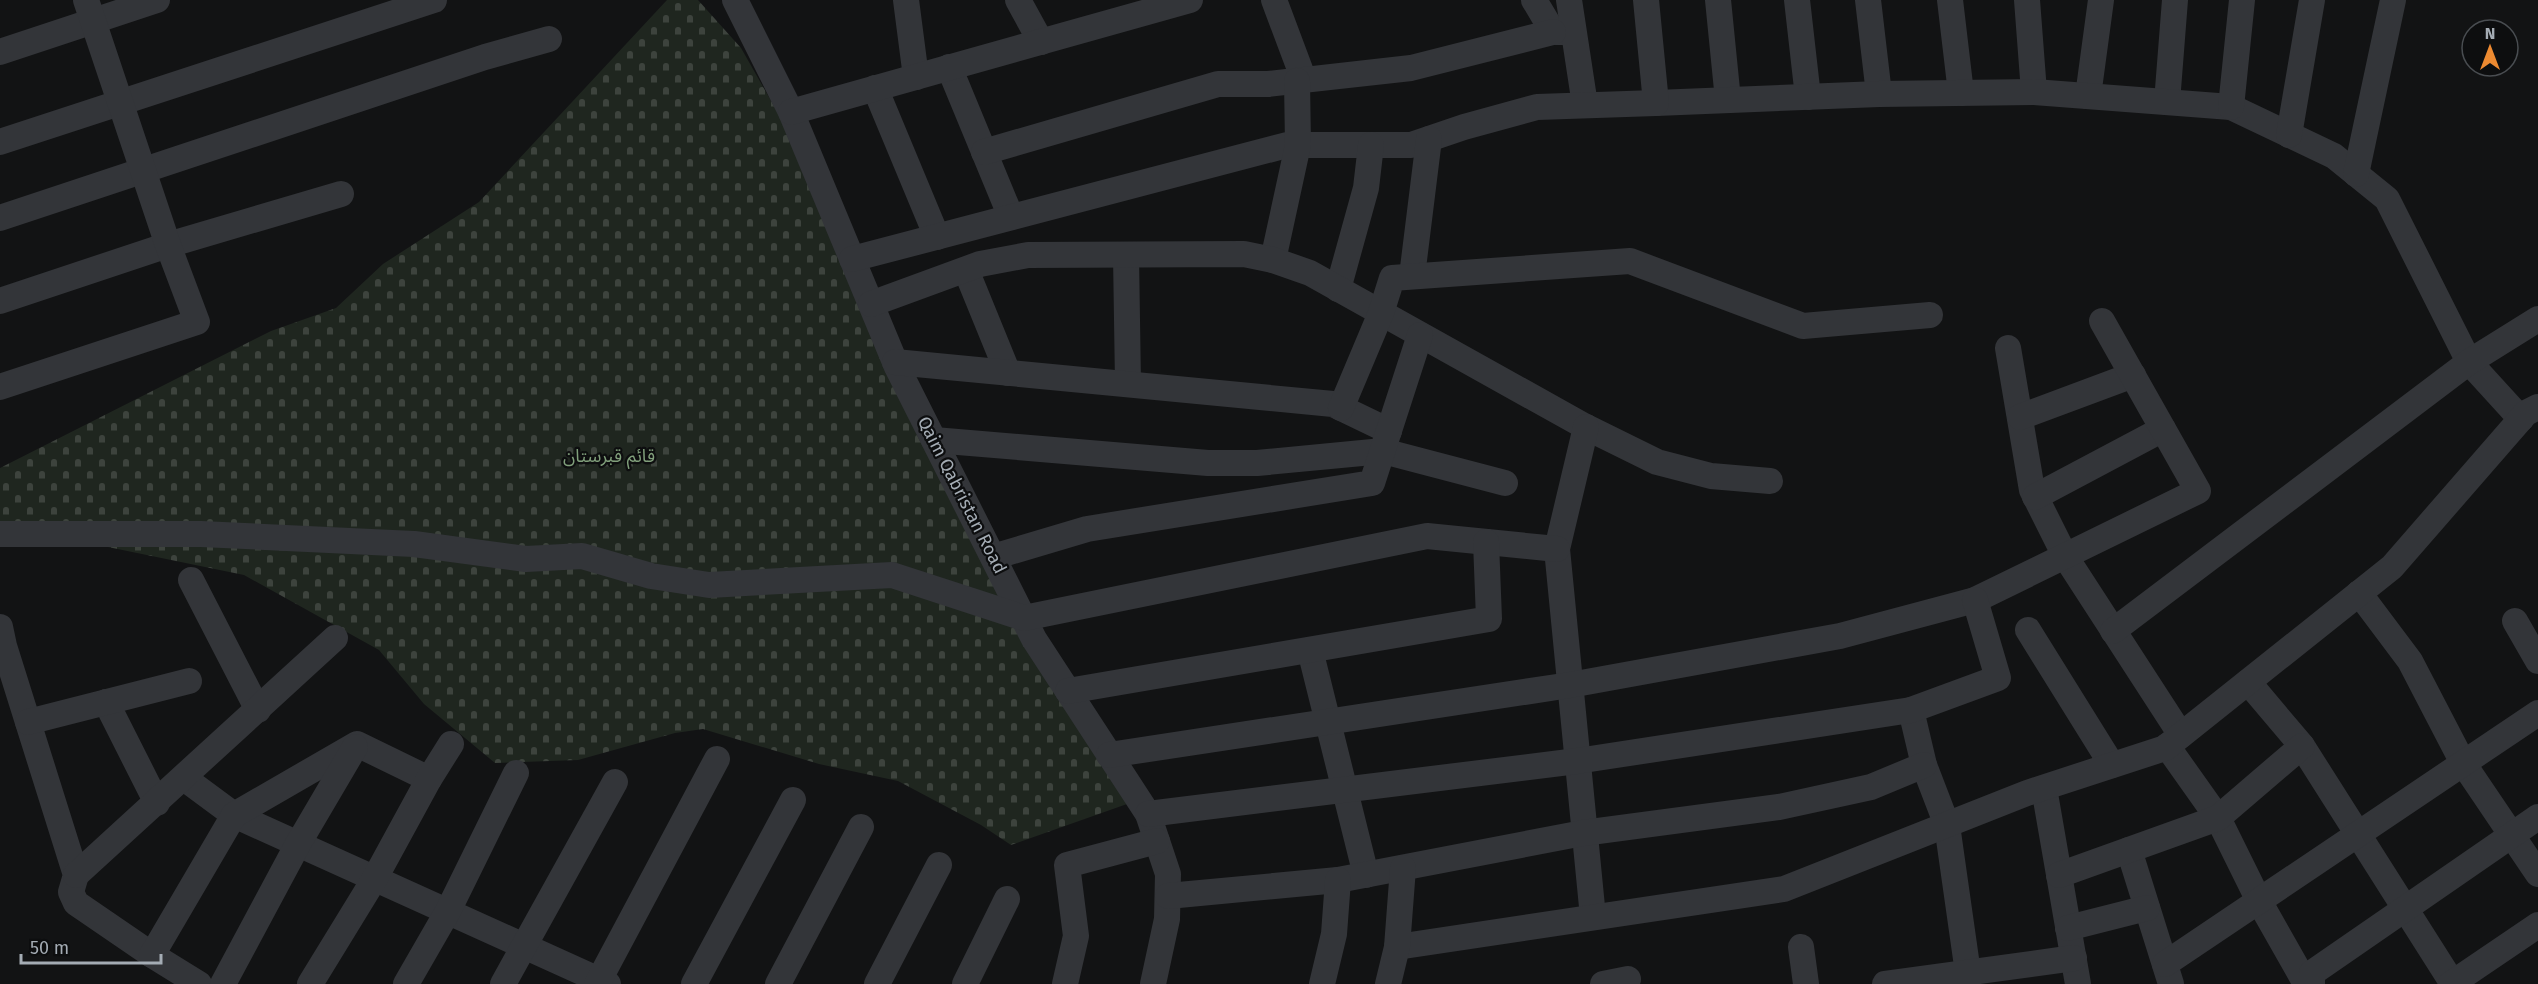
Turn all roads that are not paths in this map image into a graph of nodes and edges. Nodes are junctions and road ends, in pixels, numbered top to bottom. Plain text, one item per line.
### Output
1 (157, 0) edge
2 (434, 0) edge
3 (735, 0) edge
4 (906, 0) edge
5 (1190, 0) edge
6 (1274, 0) edge
7 (1534, 0) edge
8 (1569, 0) edge
9 (1646, 0) edge
10 (1718, 0) edge
11 (1797, 0) edge
12 (1868, 0) edge
13 (1950, 0) edge
14 (2027, 0) edge
15 (2101, 0) edge
16 (2175, 0) edge
17 (2242, 0) edge
18 (2312, 0) edge
19 (2393, 0) edge
20 (1024, 2) edge
21 (1156, 4) edge
22 (90, 10) edge
23 (1563, 32) junction
24 (549, 39) dead end
25 (1041, 42) junction
26 (0, 52) edge
27 (949, 67) junction
28 (916, 77) junction
29 (1301, 81) junction
30 (875, 88) junction
31 (2034, 92) junction
32 (1961, 93) junction
33 (1879, 94) junction
34 (2088, 96) junction
35 (1808, 97) junction
36 (1728, 100) junction
37 (2167, 102) junction
38 (121, 103) junction
39 (1656, 103) junction
40 (1585, 105) junction
41 (2231, 108) junction
42 (791, 111) junction
43 (2289, 135) junction
44 (1429, 139) junction
45 (0, 142) edge
46 (1298, 145) junction
47 (1371, 145) junction
48 (984, 152) junction
49 (143, 169) junction
50 (2356, 174) junction
51 (341, 194) dead end
52 (1011, 217) junction
53 (0, 218) edge
54 (937, 237) junction
55 (168, 245) junction
56 (1126, 255) junction
57 (852, 259) junction
58 (1273, 260) junction
59 (966, 270) junction
60 (1412, 276) junction
61 (1338, 289) junction
62 (0, 301) edge
63 (871, 304) junction
64 (1381, 313) junction
65 (1930, 315) dead end
66 (2538, 319) edge
67 (2102, 321) dead end
68 (1420, 335) junction
69 (2008, 348) dead end
70 (895, 362) junction
71 (2469, 362) junction
72 (1008, 373) junction
73 (2133, 375) junction
74 (1128, 384) junction
75 (0, 387) edge
76 (1341, 408) junction
77 (2530, 413) edge
78 (2020, 417) junction
79 (1586, 428) junction
80 (2163, 429) junction
81 (934, 440) junction
82 (1386, 441) junction
83 (1770, 481) dead end
84 (1505, 483) dead end
85 (2036, 497) junction
86 (0, 534) edge
87 (1486, 542) junction
88 (1557, 549) junction
89 (2065, 556) junction
90 (993, 557) junction
91 (191, 580) dead end
92 (2359, 593) junction
93 (1975, 600) junction
94 (1024, 618) junction
95 (2515, 621) dead end
96 (2028, 630) dead end
97 (2113, 631) junction
98 (335, 638) dead end
99 (1, 640) edge
100 (1310, 650) junction
101 (2538, 661) edge
102 (189, 681) dead end
103 (2248, 682) junction
104 (1570, 685) junction
105 (1068, 691) junction
106 (106, 702) junction
107 (258, 710) junction
108 (1911, 710) junction
109 (2538, 712) edge
110 (28, 722) junction
111 (1328, 722) junction
112 (2174, 741) junction
113 (357, 744) junction
114 (451, 744) dead end
115 (2302, 746) junction
116 (1109, 755) junction
117 (717, 759) dead end
118 (1577, 761) junction
119 (2463, 763) junction
120 (1924, 765) junction
121 (2112, 765) junction
122 (516, 774) dead end
123 (184, 778) junction
124 (429, 779) junction
125 (615, 782) dead end
126 (2044, 788) junction
127 (1345, 790) junction
128 (793, 800) dead end
129 (157, 803) junction
130 (1148, 814) junction
131 (234, 815) junction
132 (2538, 817) edge
133 (2218, 818) junction
134 (1947, 825) junction
135 (861, 827) dead end
136 (1583, 832) junction
137 (2358, 834) junction
138 (2512, 835) junction
139 (1157, 841) junction
140 (298, 844) junction
141 (2129, 850) junction
142 (939, 865) dead end
143 (1403, 868) junction
144 (2538, 874) edge
145 (76, 875) junction
146 (1366, 875) junction
147 (2059, 875) junction
148 (375, 878) junction
149 (1338, 880) junction
150 (1168, 896) junction
151 (1007, 899) dead end
152 (2259, 901) junction
153 (2147, 908) junction
154 (2405, 908) junction
155 (448, 911) junction
156 (1593, 917) junction
157 (2538, 925) edge
158 (2068, 928) junction
159 (525, 946) junction
160 (1397, 946) junction
161 (1801, 947) dead end
162 (152, 955) junction
163 (2074, 958) junction
164 (1968, 973) junction
165 (2168, 974) edge
166 (1628, 979) dead end
167 (602, 983) edge
168 (1160, 983) edge
169 (200, 984) edge
170 (223, 984) edge
171 (310, 984) edge
172 (406, 984) edge
173 (503, 984) edge
174 (694, 984) edge
175 (778, 984) edge
176 (877, 984) edge
177 (964, 984) edge
178 (1065, 984) edge
179 (1322, 984) edge
180 (1388, 984) edge
181 (1603, 984) edge
182 (1806, 984) edge
183 (1885, 984) edge
184 (2078, 984) edge
185 (2306, 984) edge
186 (2312, 984) edge
187 (2452, 984) edge

1 - 22 street
2 - 38 street
3 - 42 street, Qaim Qabristan Road
4 - 28 street
5 - 21 street
6 - 29 street
7 - 23 street
8 - 23 street
9 - 39 street
10 - 36 street
11 - 35 street
12 - 33 street
13 - 32 street
14 - 31 street
15 - 34 street
16 - 37 street
17 - 41 street
18 - 43 street
19 - 50 street
20 - 25 street
21 - 25 street
22 - 26 street
22 - 38 street
23 - 29 street
23 - 40 street
24 - 49 street
25 - 27 street
27 - 28 street
27 - 48 street
28 - 30 street
29 - 46 street
29 - 48 street
30 - 42 street
30 - 54 street
31 - 32 street
31 - 34 street
32 - 33 street
33 - 35 street
34 - 37 street
35 - 36 street
36 - 39 street
37 - 41 street
38 - 45 street
38 - 49 street
39 - 40 street
40 - 44 street
41 - 43 street
42 - 57 street, Qaim Qabristan Road
43 - 50 street
44 - 47 street
44 - 60 street
46 - 47 street
46 - 52 street
46 - 58 street
47 - 61 street
48 - 52 street
49 - 53 street
49 - 55 street
50 - 71 street
51 - 55 street
52 - 54 street
54 - 57 street
55 - 62 street
55 - 75 street
56 - 58 street
56 - 59 street
56 - 74 street
57 - 63 street, Qaim Qabristan Road
58 - 61 street
59 - 63 street
59 - 72 street
60 - 64 street
60 - 65 street
61 - 64 street
63 - 70 street, Qaim Qabristan Road
64 - 68 street
64 - 76 street
66 - 71 street
67 - 73 street
68 - 79 street
68 - 82 street
69 - 78 street
70 - 72 street
70 - 81 street, Qaim Qabristan Road
71 - 77 street
71 - 97 street
72 - 74 street
73 - 78 street
73 - 80 street
74 - 76 street
76 - 82 street
77 - 92 street
78 - 85 street
79 - 83 street
79 - 88 street
80 - 85 street
80 - 89 street
81 - 82 street
81 - 90 street, Qaim Qabristan Road
82 - 84 street
82 - 90 street
85 - 89 street
86 - 94 street
87 - 88 street
87 - 94 street
87 - 100 street
88 - 104 street
89 - 93 street
89 - 97 street
90 - 94 street, Qaim Qabristan Road
91 - 107 street
92 - 103 street
92 - 119 street
93 - 104 street
93 - 108 street
94 - 105 street, Qaim Qabristan Road
95 - 101 street
96 - 121 street
97 - 112 street
98 - 107 street
99 - 110 street
100 - 105 street
100 - 111 street
102 - 106 street
103 - 112 street
103 - 115 street
104 - 111 street
104 - 118 street
105 - 116 street, Qaim Qabristan Road
106 - 110 street
106 - 129 street
107 - 123 street
108 - 118 street
108 - 120 street
109 - 119 street
110 - 145 street
111 - 116 street
111 - 127 street
112 - 121 street
112 - 133 street
113 - 124 street
113 - 131 street
113 - 140 street
114 - 124 street
115 - 133 street
115 - 137 street
116 - 130 street, Qaim Qabristan Road
117 - 167 street
118 - 127 street
118 - 136 street
119 - 137 street
119 - 138 street
120 - 134 street
120 - 136 street
121 - 126 street
122 - 155 street
123 - 129 street
123 - 131 street
124 - 148 street
125 - 159 street
126 - 134 street
126 - 147 street
127 - 130 street
127 - 146 street
128 - 174 street
129 - 145 street
130 - 139 street, Qaim Qabristan Road
131 - 140 street
131 - 162 street
132 - 138 street
133 - 141 street
133 - 152 street
134 - 156 street
134 - 164 street
135 - 175 street
136 - 143 street
136 - 156 street
137 - 152 street
137 - 154 street
138 - 144 street
138 - 154 street
139 - 150 street, Qaim Qabristan Road
139 - 178 street
140 - 148 street
140 - 170 street
141 - 147 street
141 - 153 street
142 - 176 street
143 - 146 street
143 - 160 street
145 - 162 street
146 - 149 street
147 - 158 street
148 - 155 street
148 - 171 street
149 - 150 street
149 - 179 street
150 - 168 street, Qaim Qabristan Road
151 - 177 street
152 - 165 street
152 - 185 street
153 - 158 street
153 - 165 street
154 - 186 street
154 - 187 street
155 - 159 street
155 - 172 street
156 - 160 street
157 - 187 street
158 - 163 street
159 - 167 street
159 - 173 street
160 - 180 street
161 - 182 street
162 - 169 street
163 - 164 street
163 - 184 street
164 - 183 street
166 - 181 street

